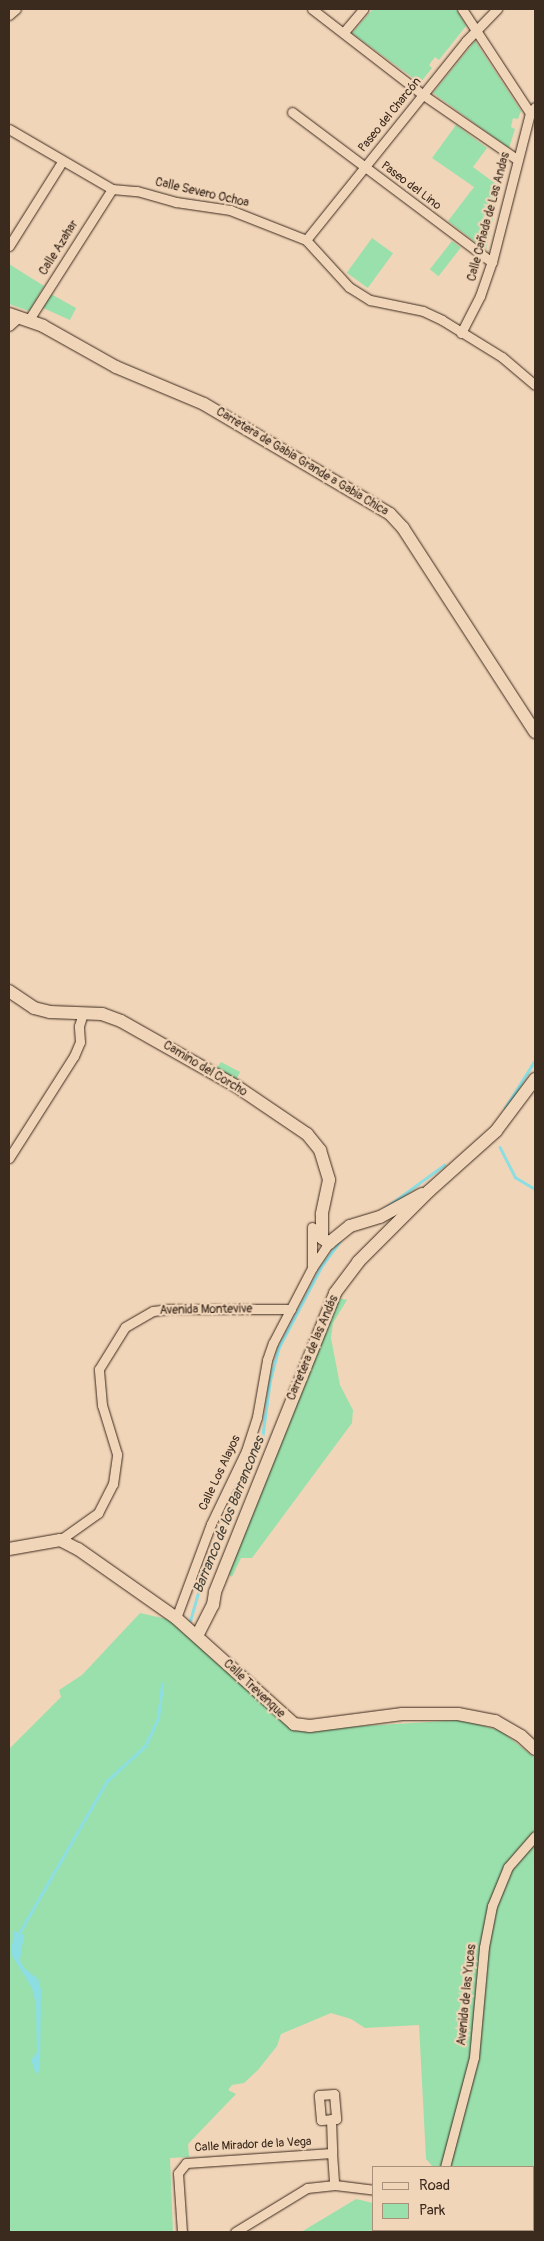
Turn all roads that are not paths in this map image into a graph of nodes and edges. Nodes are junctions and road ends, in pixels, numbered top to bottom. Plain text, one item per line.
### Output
1 (16, 9) edge
2 (312, 9) edge
3 (350, 9) edge
4 (363, 9) edge
5 (462, 9) edge
6 (498, 9) edge
7 (9, 15) edge
8 (357, 16) junction
9 (475, 31) junction
10 (344, 32) junction
11 (422, 94) junction
12 (533, 110) edge
13 (292, 112) dead end
14 (10, 133) edge
15 (518, 160) junction
16 (62, 162) junction
17 (365, 167) junction
18 (112, 189) junction
19 (306, 240) junction
20 (9, 246) edge
21 (492, 262) junction
22 (16, 320) edge
23 (461, 333) junction
24 (535, 385) edge
25 (535, 732) edge
26 (9, 991) edge
27 (83, 1013) junction
28 (535, 1079) edge
29 (9, 1158) edge
30 (429, 1191) junction
31 (386, 1221) junction
32 (317, 1225) junction
33 (328, 1242) junction
34 (312, 1268) junction
35 (291, 1309) junction
36 (60, 1540) junction
37 (9, 1549) edge
38 (176, 1618) junction
39 (197, 1636) junction
40 (535, 1749) edge
41 (535, 1836) edge
42 (330, 2119) dead end
43 (332, 2153) junction
44 (445, 2166) edge
45 (334, 2185) junction
46 (372, 2190) edge
47 (182, 2232) edge
48 (235, 2232) edge

1 - 7 street
2 - 10 street
3 - 8 street
4 - 8 street
5 - 9 street
6 - 9 street, Paseo del Charcón
8 - 10 street
9 - 11 street, Paseo del Charcón
9 - 12 street
10 - 11 street
11 - 15 street
11 - 17 street, Paseo del Charcón
12 - 15 street, Calle Cañada de Las Andas
13 - 17 street, Paseo del Lino
14 - 16 street, Calle Severo Ochoa
15 - 21 street, Calle Cañada de Las Andas
16 - 18 street, Calle Severo Ochoa
16 - 20 street
17 - 19 street, Paseo del Charcón
17 - 21 street, Paseo del Lino
18 - 19 street, Calle Severo Ochoa
18 - 22 street, Calle Azahar
19 - 23 street, Calle Severo Ochoa
21 - 23 street, Calle Cañada de Las Andas
22 - 25 street, Carretera de Gabia Grande a Gabia Chica
23 - 24 street, Calle Severo Ochoa
26 - 27 street, Camino del Corcho
27 - 29 street
27 - 32 street, Camino del Corcho
28 - 30 street, Carretera de las Andás
30 - 31 street, Camino del Corcho
30 - 31 street, Carretera de las Andás
31 - 33 street, Camino del Corcho
31 - 39 street, Carretera de las Andás
32 - 33 street
32 - 34 street, Camino del Corcho
33 - 34 street, Camino del Corcho
34 - 35 street, Camino del Corcho
35 - 36 street, Avenida Montevive
35 - 38 street, Calle Los Alayos
36 - 37 street, Avenida Montevive
36 - 38 street, Calle Trevenque
38 - 39 street, Calle Trevenque
39 - 40 street, Calle Trevenque
41 - 44 street, Avenida de las Yucas
42 - 43 street
43 - 45 street
43 - 47 street, Calle Mirador de la Vega
45 - 46 street
45 - 48 street

